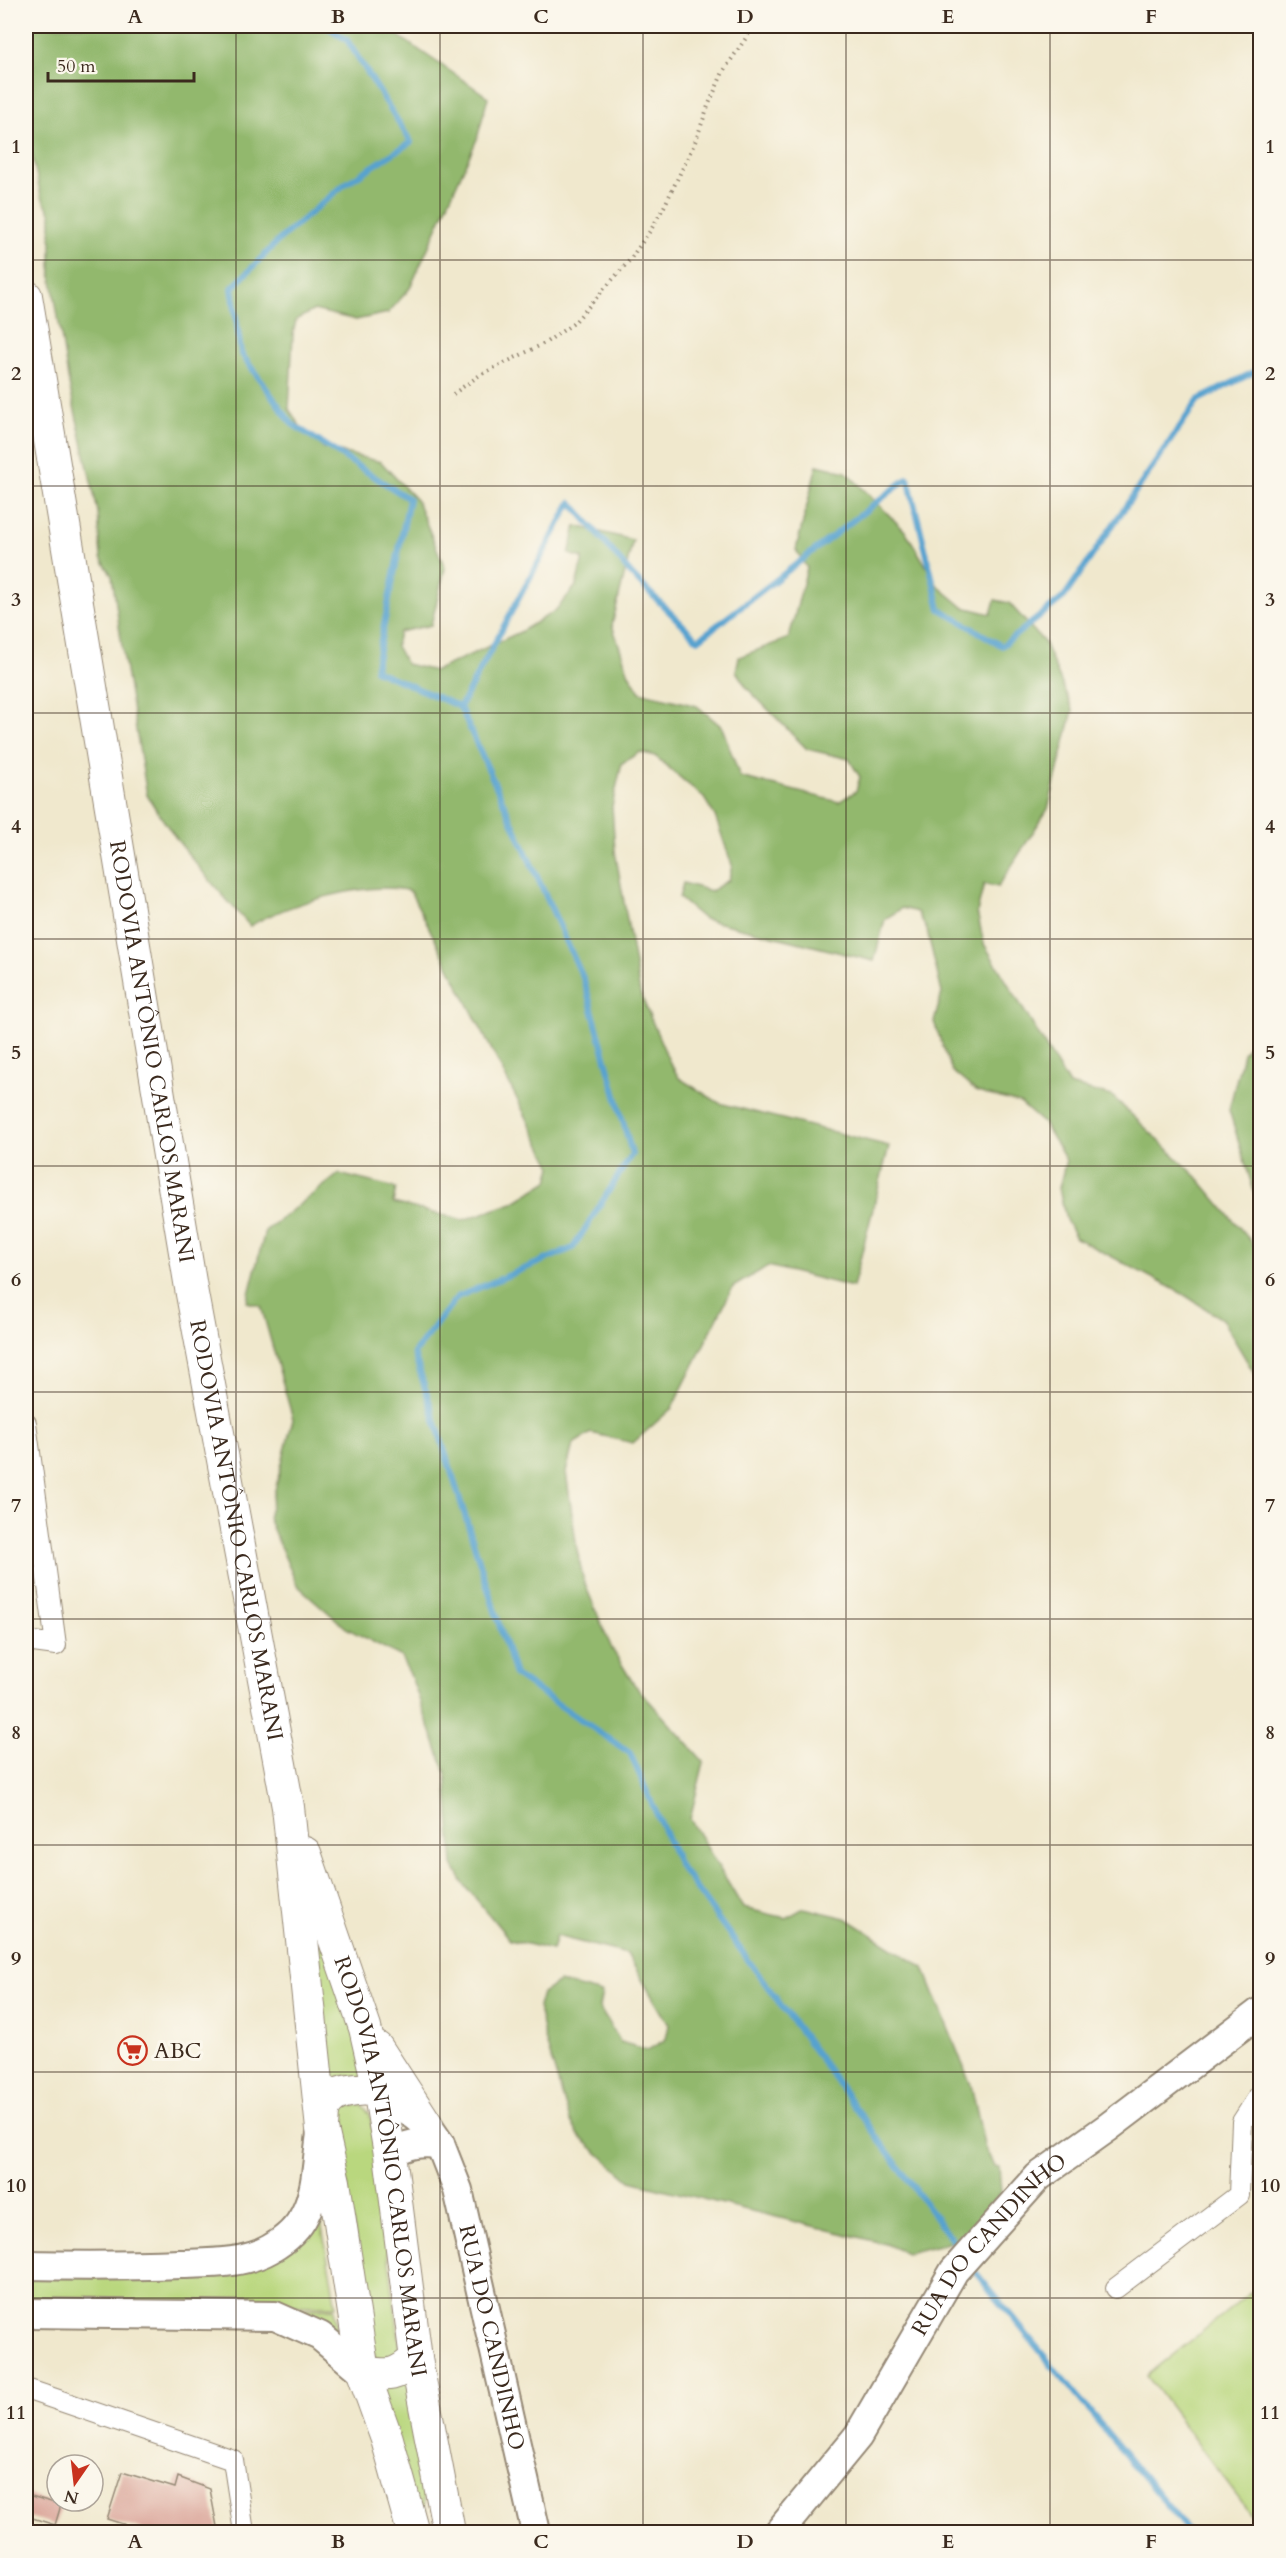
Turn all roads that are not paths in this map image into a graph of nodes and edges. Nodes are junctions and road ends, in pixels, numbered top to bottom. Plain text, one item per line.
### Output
1 (26, 296) edge
2 (26, 1423) edge
3 (28, 1451) edge
4 (26, 1641) edge
5 (288, 1807) junction
6 (1260, 2012) edge
7 (365, 2028) junction
8 (379, 2089) junction
9 (1260, 2094) edge
10 (322, 2129) junction
11 (434, 2135) junction
12 (390, 2154) junction
13 (26, 2265) edge
14 (1116, 2288) dead end
15 (26, 2313) edge
16 (416, 2359) junction
17 (363, 2372) junction
18 (26, 2389) edge
19 (244, 2532) edge
20 (413, 2532) edge
21 (449, 2532) edge
22 (536, 2532) edge
23 (779, 2532) edge

1 - 5 main road, RODOVIA ANTÔNIO CARLOS MARANI
2 - 3 street
3 - 4 street
5 - 7 main road, RODOVIA ANTÔNIO CARLOS MARANI
5 - 10 main road, RODOVIA ANTÔNIO CARLOS MARANI
6 - 23 street, RUA DO CANDINHO
7 - 8 main road, RODOVIA ANTÔNIO CARLOS MARANI
7 - 11 main road
8 - 10 main road
8 - 11 street
8 - 12 main road, RODOVIA ANTÔNIO CARLOS MARANI
9 - 14 street
10 - 13 street
10 - 17 main road, RODOVIA ANTÔNIO CARLOS MARANI
11 - 12 street
11 - 22 street, RUA DO CANDINHO
12 - 16 main road, RODOVIA ANTÔNIO CARLOS MARANI
15 - 17 street
16 - 17 main road
16 - 21 main road, RODOVIA ANTÔNIO CARLOS MARANI
17 - 20 main road, RODOVIA ANTÔNIO CARLOS MARANI
18 - 19 street

